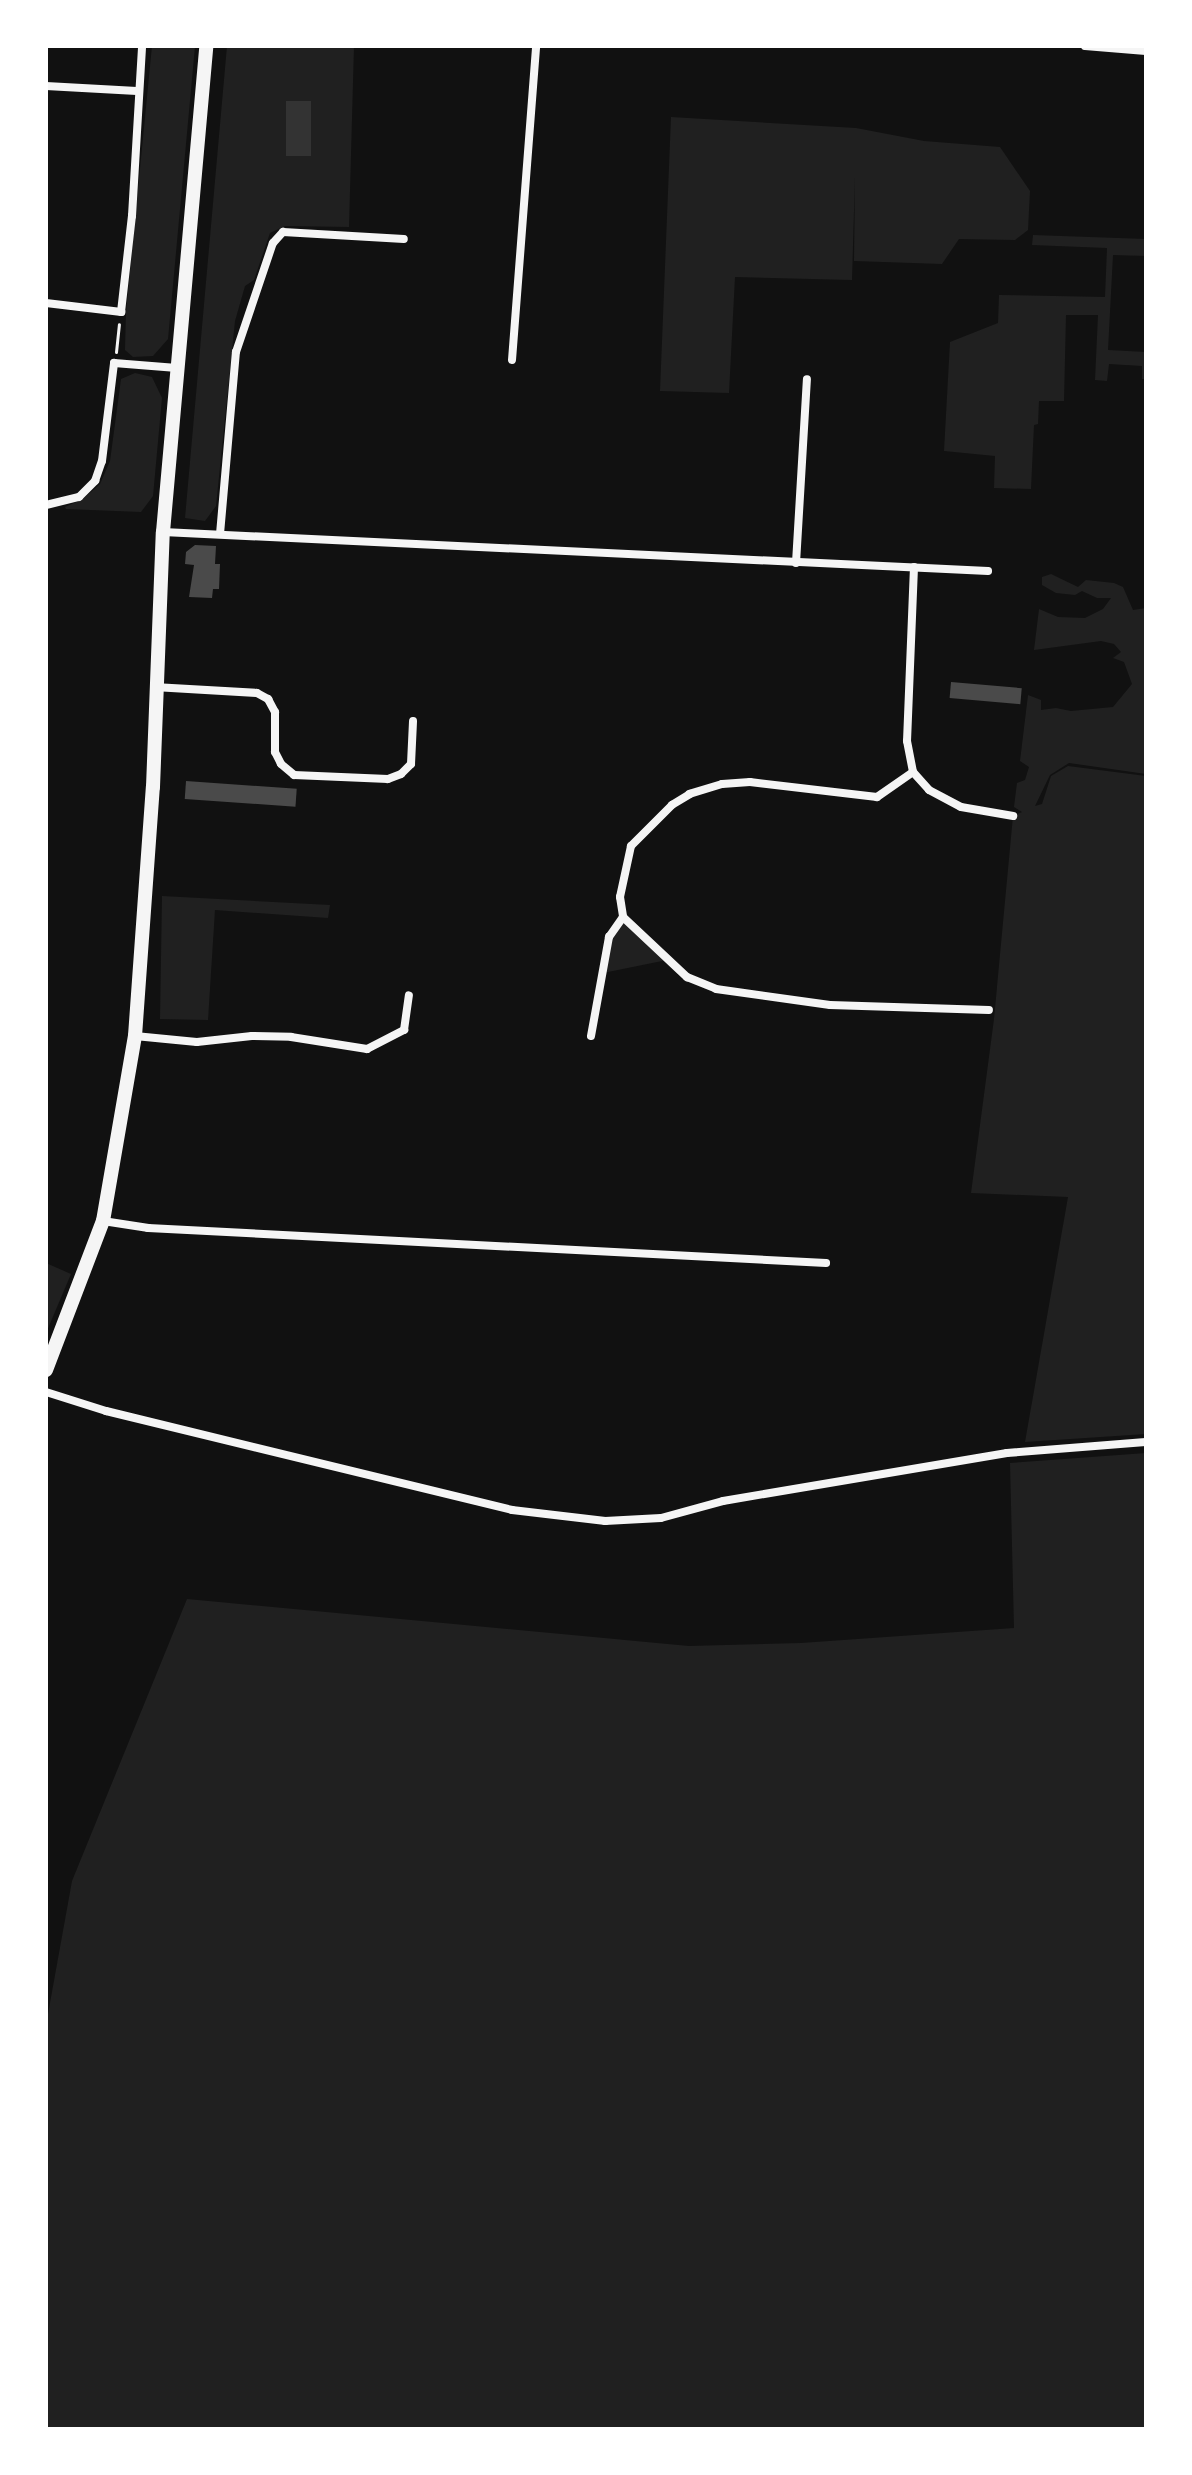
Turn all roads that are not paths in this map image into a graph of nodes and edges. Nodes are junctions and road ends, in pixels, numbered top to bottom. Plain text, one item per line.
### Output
1 (142, 46) edge
2 (206, 46) edge
3 (536, 46) edge
4 (1085, 46) edge
5 (1120, 47) edge
6 (1146, 51) edge
7 (46, 86) edge
8 (137, 91) junction
9 (404, 239) dead end
10 (46, 303) edge
11 (512, 360) dead end
12 (177, 368) junction
13 (807, 379) dead end
14 (46, 505) edge
15 (163, 532) junction
16 (220, 534) junction
17 (796, 563) junction
18 (914, 567) junction
19 (988, 571) dead end
20 (154, 687) junction
21 (413, 721) dead end
22 (913, 772) junction
23 (1013, 816) dead end
24 (623, 917) junction
25 (409, 995) dead end
26 (989, 1010) dead end
27 (135, 1036) junction
28 (591, 1036) dead end
29 (103, 1221) junction
30 (826, 1263) dead end
31 (46, 1370) edge
32 (46, 1392) edge
33 (1146, 1442) edge

1 - 8 street
2 - 12 main road
3 - 11 street
4 - 5 street
5 - 6 street
7 - 8 street
8 - 10 street
9 - 16 street
12 - 14 street
12 - 15 main road
13 - 17 street
15 - 16 street
15 - 20 main road
16 - 17 street
17 - 18 street
18 - 19 street
18 - 22 street
20 - 21 street
20 - 27 main road
22 - 23 street
22 - 24 street
24 - 26 street
24 - 28 street
25 - 27 street
27 - 29 main road
29 - 30 street
29 - 31 main road
32 - 33 street

